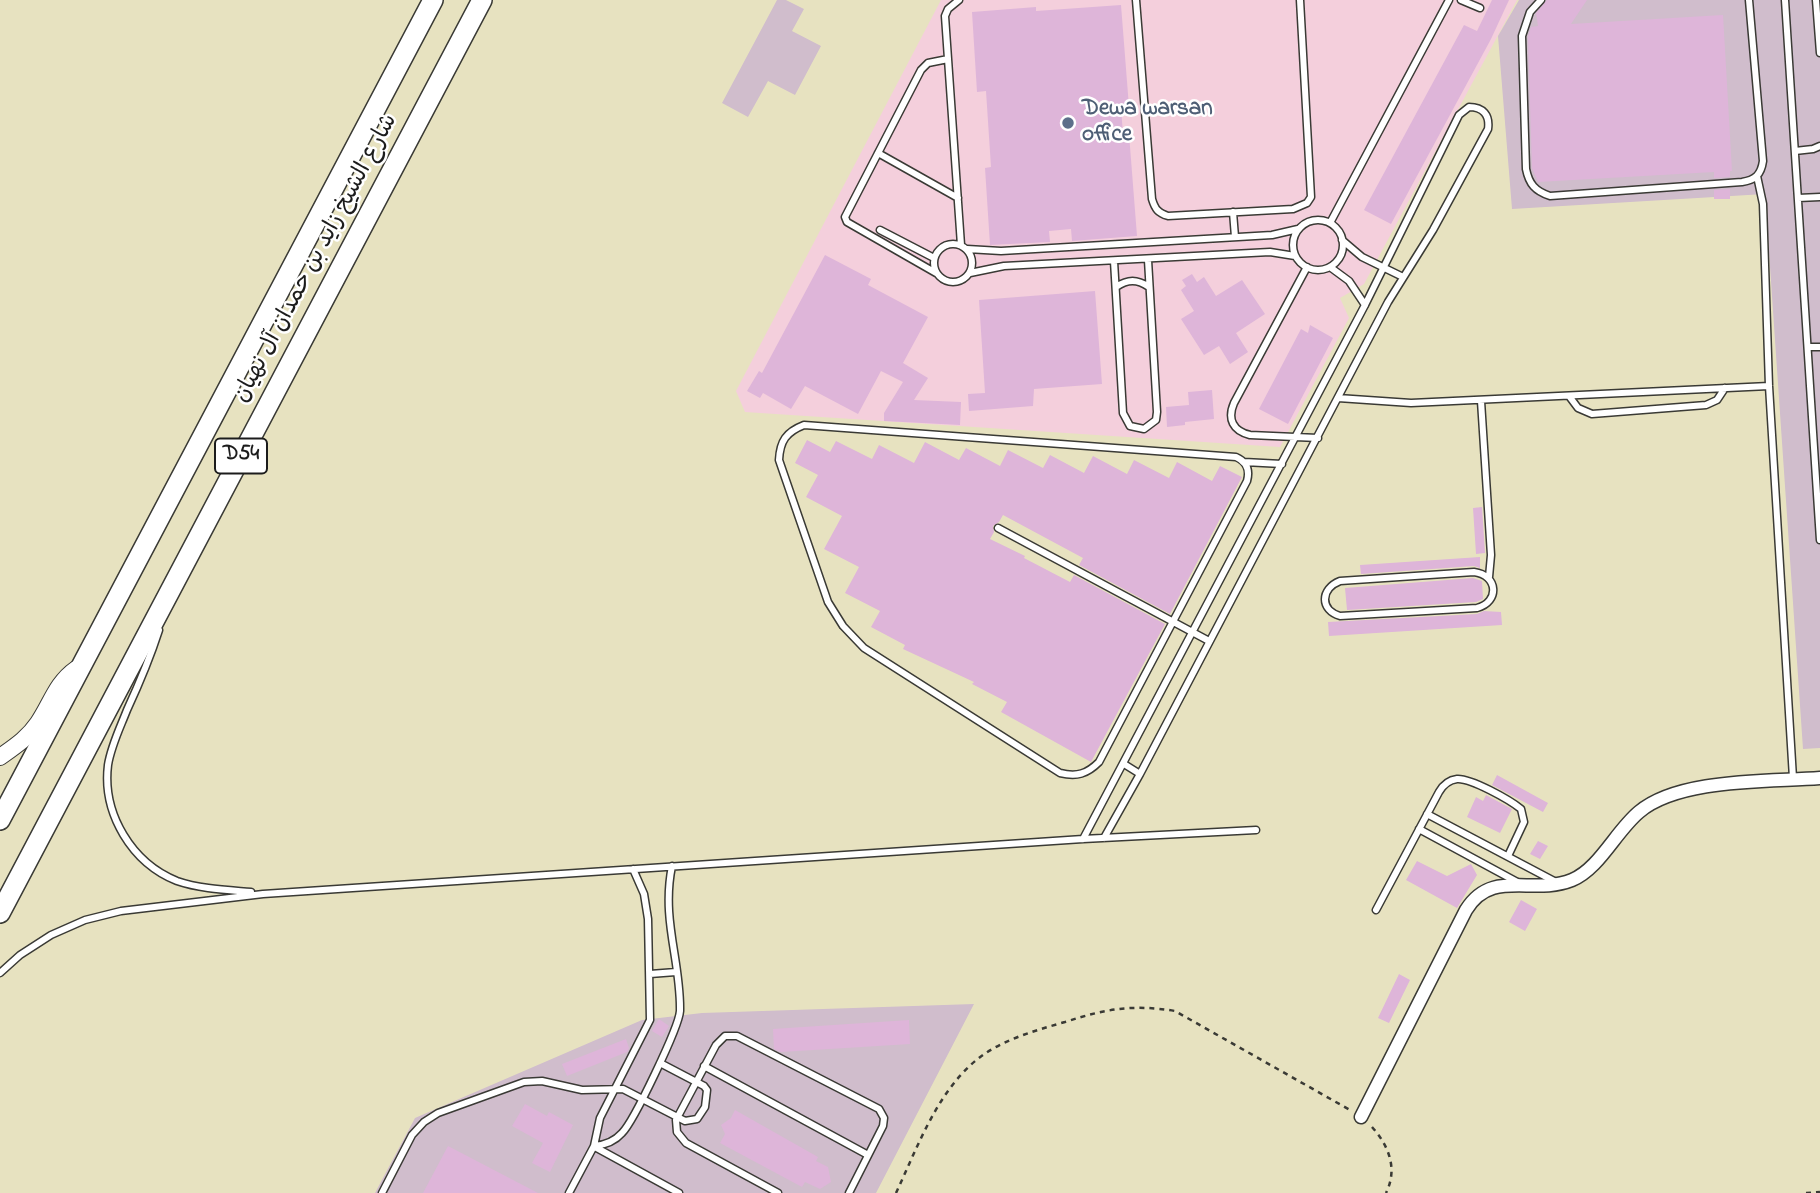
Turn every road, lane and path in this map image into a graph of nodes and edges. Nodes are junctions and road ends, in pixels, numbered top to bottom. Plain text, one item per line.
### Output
1 (433, 0) edge
2 (482, 0) edge
3 (959, 0) edge
4 (1136, 0) edge
5 (1300, 0) edge
6 (1449, 0) edge
7 (1461, 0) edge
8 (1541, 0) edge
9 (1749, 0) edge
10 (1785, 0) edge
11 (1816, 0) edge
12 (1480, 8) dead end
13 (1820, 53) edge
14 (948, 59) junction
15 (1820, 146) edge
16 (1795, 151) junction
17 (878, 153) junction
18 (1757, 176) junction
19 (1820, 197) edge
20 (958, 198) junction
21 (1798, 198) junction
22 (1233, 212) junction
23 (1330, 223) junction
24 (1298, 229) junction
25 (880, 230) dead end
26 (1235, 237) junction
27 (1342, 240) junction
28 (964, 247) junction
29 (1295, 256) junction
30 (934, 258) junction
31 (1148, 260) junction
32 (1114, 261) junction
33 (1307, 267) junction
34 (1330, 267) junction
35 (1383, 268) junction
36 (936, 273) junction
37 (970, 273) junction
38 (1403, 277) junction
39 (1115, 287) junction
40 (1149, 287) junction
41 (1365, 304) junction
42 (1820, 346) edge
43 (1808, 347) junction
44 (1769, 386) junction
45 (1725, 388) junction
46 (1569, 396) junction
47 (1338, 398) junction
48 (1481, 401) junction
49 (1820, 410) edge
50 (1812, 411) junction
51 (1294, 437) junction
52 (1318, 438) junction
53 (1244, 462) junction
54 (1282, 464) junction
55 (998, 528) dead end
56 (1820, 540) edge
57 (1489, 577) junction
58 (165, 600) junction
59 (1173, 622) junction
60 (1192, 632) junction
61 (1209, 641) junction
62 (81, 666) junction
63 (0, 757) edge
64 (1124, 764) junction
65 (1140, 774) junction
66 (1820, 778) edge
67 (1794, 780) junction
68 (1427, 814) junction
69 (0, 820) edge
70 (1419, 829) junction
71 (1256, 830) dead end
72 (1104, 838) junction
73 (1083, 839) junction
74 (1508, 856) junction
75 (672, 866) junction
76 (633, 869) junction
77 (1559, 884) junction
78 (1525, 887) junction
79 (263, 894) junction
80 (1376, 910) dead end
81 (0, 913) edge
82 (676, 972) junction
83 (0, 973) edge
84 (650, 974) junction
85 (660, 1063) junction
86 (704, 1066) junction
87 (696, 1082) junction
88 (616, 1088) junction
89 (642, 1098) junction
90 (677, 1117) junction
91 (1362, 1117) junction
92 (594, 1146) junction
93 (868, 1155) junction
94 (1820, 1192) edge
95 (382, 1193) edge
96 (569, 1193) edge
97 (679, 1193) edge
98 (778, 1193) edge
99 (849, 1193) edge
100 (896, 1193) edge
101 (1386, 1193) edge
102 (1806, 1193) edge

1 - 62 main road, شارع الشيخ زايد بن حمدان آل نهيان / D54
2 - 58 main road, شارع الشيخ زايد بن حمدان آل نهيان / D54
3 - 14 lane
4 - 22 lane
5 - 22 lane
6 - 23 lane
7 - 12 lane
8 - 18 lane
9 - 18 lane
10 - 16 lane
11 - 13 lane
14 - 17 lane
14 - 20 lane
15 - 16 lane
16 - 21 lane
17 - 20 lane
17 - 36 lane
18 - 44 lane
19 - 21 lane
20 - 28 lane
21 - 43 lane
22 - 26 lane
23 - 24 lane
23 - 27 lane
24 - 26 lane
24 - 29 lane
25 - 30 lane
26 - 28 lane
27 - 34 lane
27 - 35 lane
28 - 30 lane
28 - 37 lane
29 - 31 lane
29 - 33 lane
30 - 36 lane
31 - 32 lane
31 - 40 lane
32 - 37 lane
32 - 39 lane
33 - 34 lane
33 - 51 lane
34 - 41 lane
35 - 38 lane
35 - 38 lane
35 - 41 lane
36 - 37 lane
38 - 47 lane
39 - 40 lane
39 - 40 lane
41 - 51 lane
42 - 43 lane
43 - 50 lane
44 - 45 lane
44 - 67 lane
45 - 46 lane
45 - 46 lane
46 - 48 lane
47 - 48 lane
47 - 52 lane
48 - 57 lane
49 - 50 lane
50 - 56 lane
51 - 52 lane
51 - 54 lane
52 - 61 lane
53 - 54 lane
53 - 59 lane
53 - 59 lane
54 - 60 lane
55 - 59 lane
57 - 57 lane
58 - 79 lane
58 - 81 main road, شارع الشيخ زايد بن حمدان آل نهيان / D54
59 - 60 lane
60 - 61 lane
60 - 64 lane
61 - 65 lane
62 - 63 main road
62 - 69 main road, شارع الشيخ زايد بن حمدان آل نهيان / D54
64 - 65 lane
64 - 73 lane
65 - 72 lane
66 - 67 street
67 - 77 street
68 - 70 lane
68 - 74 lane
68 - 74 lane
70 - 78 lane
70 - 80 lane
71 - 72 lane
72 - 73 lane
73 - 75 lane
74 - 77 lane
75 - 76 lane
75 - 82 lane
76 - 79 lane
76 - 84 lane
77 - 78 street
78 - 91 street
79 - 83 lane
82 - 84 lane
82 - 85 lane
84 - 88 lane
85 - 87 lane
85 - 89 lane
86 - 87 lane
86 - 93 lane
86 - 93 lane
87 - 90 lane
87 - 90 lane
88 - 89 lane
88 - 92 lane
88 - 95 lane
89 - 90 lane
89 - 92 lane
90 - 98 lane
91 - 100 path
91 - 101 path
92 - 96 lane
92 - 97 lane
93 - 99 lane
94 - 102 path

